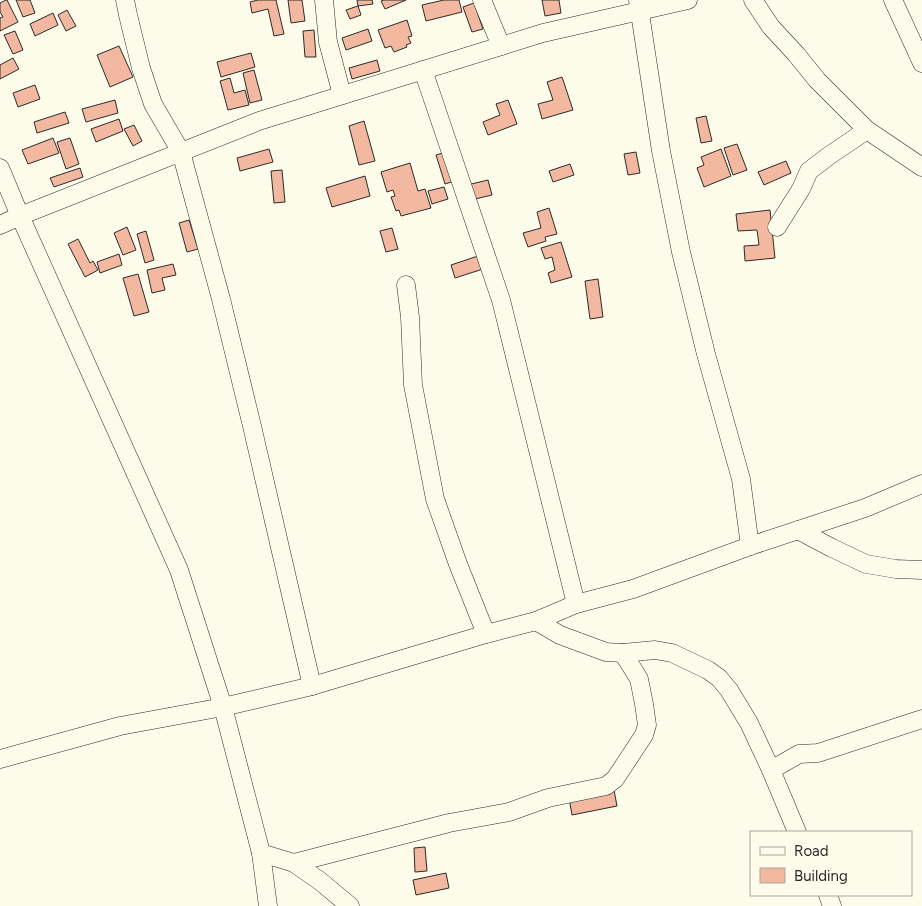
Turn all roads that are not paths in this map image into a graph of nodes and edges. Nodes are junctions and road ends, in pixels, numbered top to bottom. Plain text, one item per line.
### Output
1 (125, 0) edge
2 (324, 0) edge
3 (482, 0) edge
4 (688, 0) edge
5 (752, 0) edge
6 (893, 0) edge
7 (639, 6) edge
8 (501, 46) junction
9 (922, 63) edge
10 (423, 70) junction
11 (342, 96) junction
12 (867, 130) junction
13 (181, 152) junction
14 (922, 167) edge
15 (0, 168) edge
16 (20, 216) junction
17 (0, 225) edge
18 (777, 227) dead end
19 (406, 285) dead end
20 (922, 484) edge
21 (798, 530) junction
22 (750, 546) junction
23 (922, 570) edge
24 (576, 604) junction
25 (536, 621) junction
26 (486, 634) junction
27 (622, 653) junction
28 (312, 686) junction
29 (223, 707) junction
30 (922, 719) edge
31 (0, 759) edge
32 (771, 770) junction
33 (797, 831) edge
34 (261, 853) junction
35 (294, 863) junction
36 (268, 906) edge
37 (350, 906) edge

1 - 13 street
2 - 11 street
3 - 8 street
4 - 7 street
5 - 12 street
6 - 9 street
7 - 8 street
7 - 22 street
8 - 10 street
10 - 11 street
10 - 24 street
11 - 13 street
12 - 14 street
12 - 18 street
13 - 16 street
13 - 28 street
15 - 16 street
16 - 17 street
16 - 29 street
19 - 26 street
20 - 21 street
21 - 22 street
21 - 23 street
22 - 24 street
24 - 25 street
25 - 26 street
25 - 27 street
26 - 28 street
27 - 32 street
27 - 35 street
28 - 29 street
29 - 31 street
29 - 34 street
30 - 32 street
32 - 33 street
34 - 35 street
34 - 36 street
35 - 37 street

